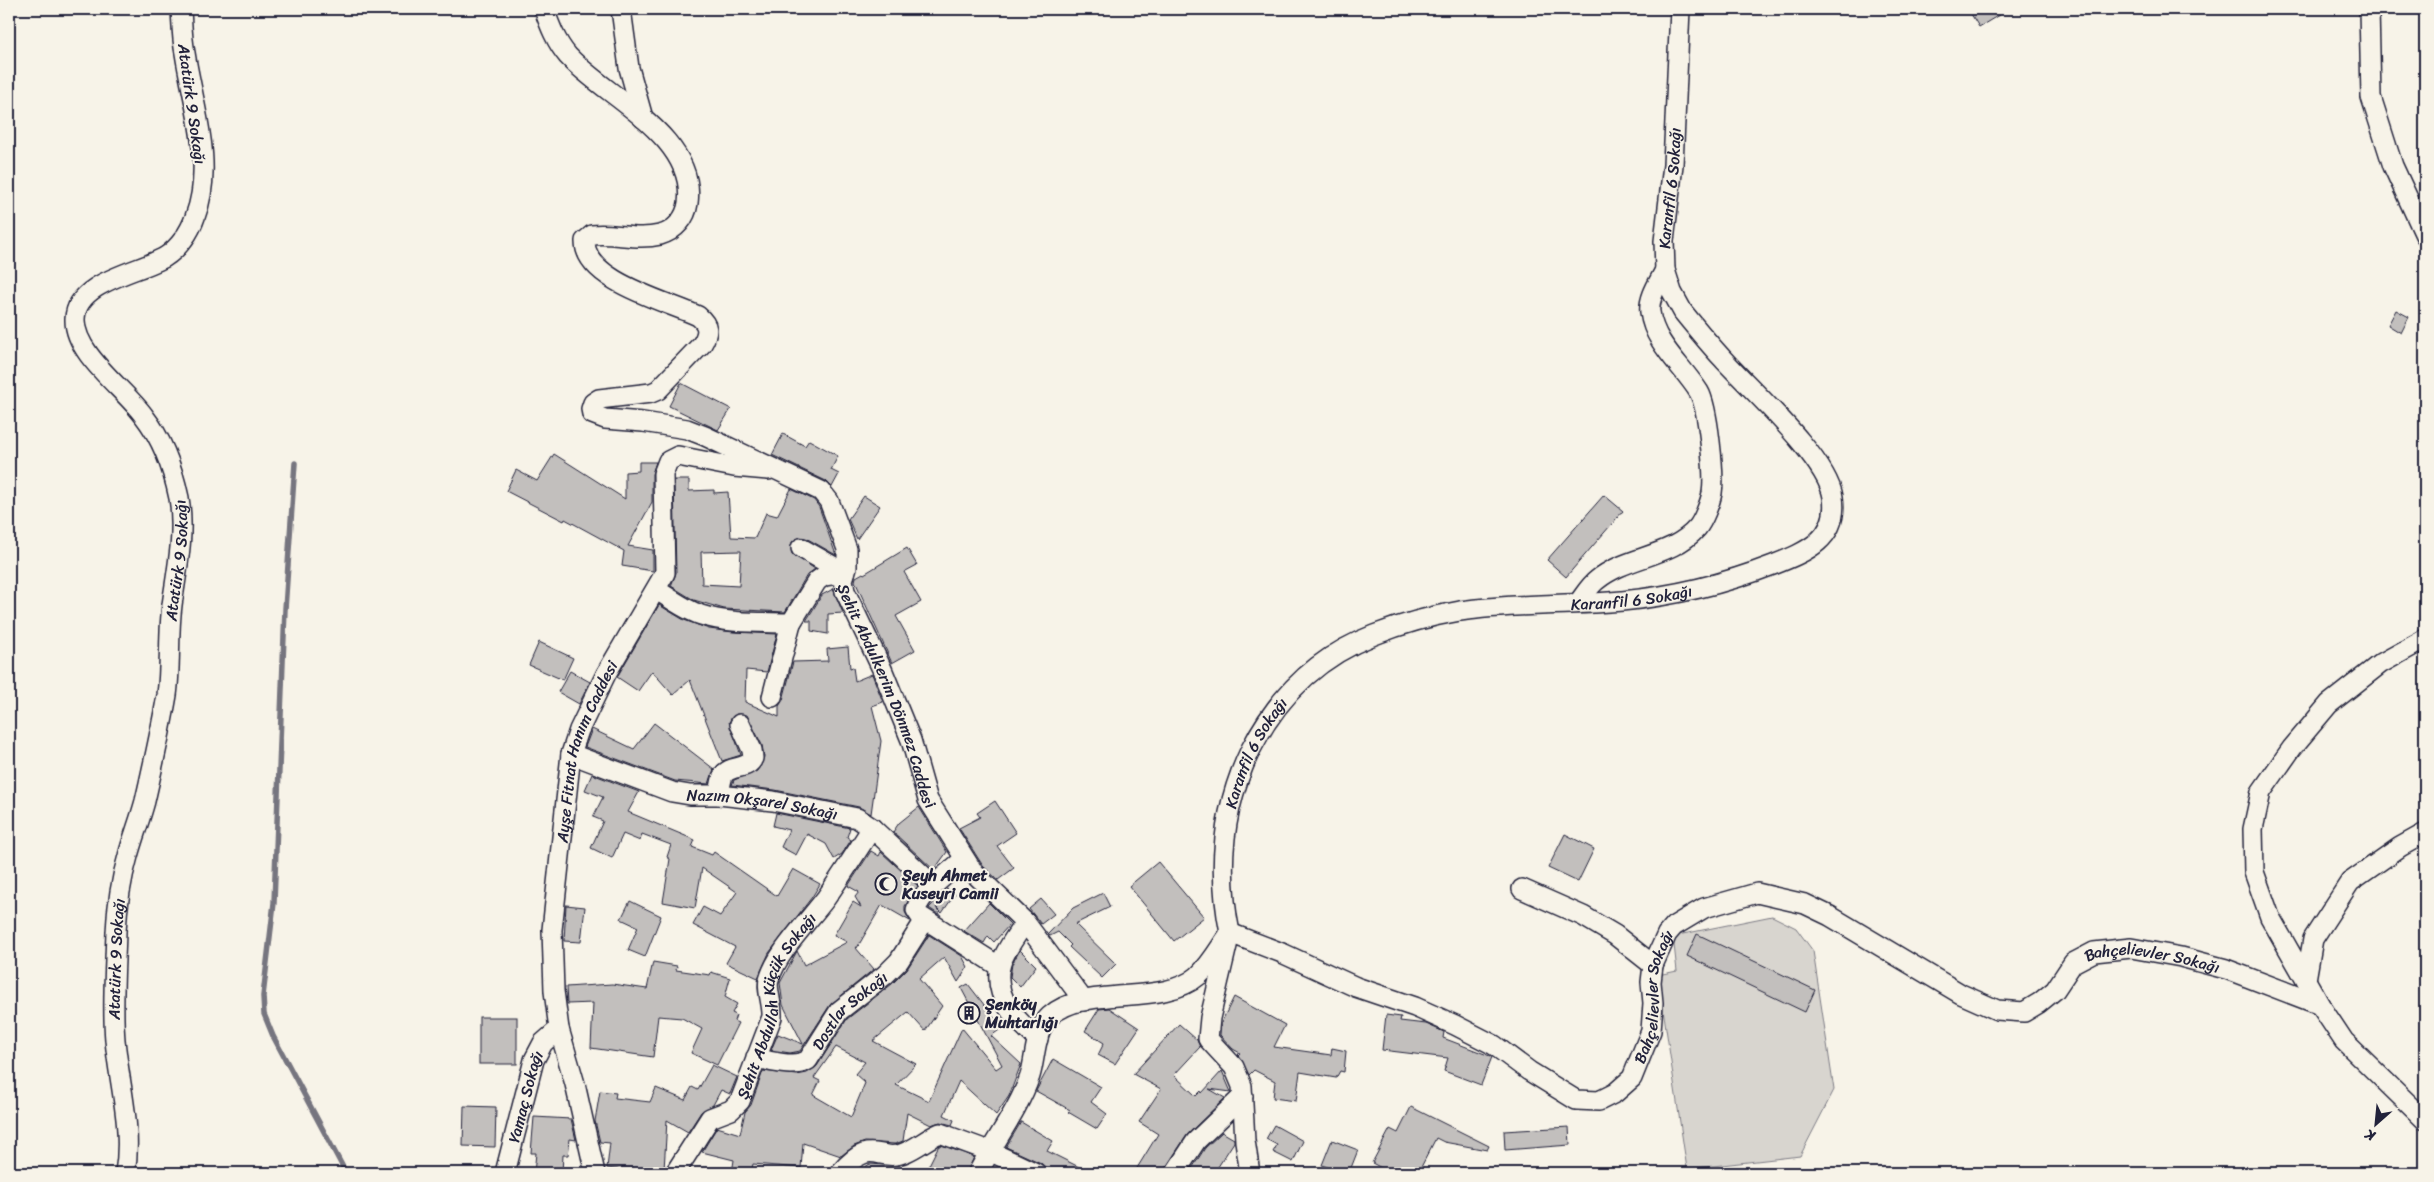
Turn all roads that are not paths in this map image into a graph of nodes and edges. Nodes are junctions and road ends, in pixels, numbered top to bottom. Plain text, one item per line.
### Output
1 (181, 9) edge
2 (544, 9) edge
3 (621, 9) edge
4 (1680, 9) edge
5 (2369, 9) edge
6 (643, 118) junction
7 (2425, 235) edge
8 (1665, 270) junction
9 (785, 472) junction
10 (802, 548) dead end
11 (845, 573) junction
12 (657, 590) junction
13 (1578, 603) junction
14 (791, 623) junction
15 (2425, 639) edge
16 (772, 697) dead end
17 (740, 724) dead end
18 (571, 754) junction
19 (718, 795) junction
20 (872, 828) junction
21 (2425, 833) edge
22 (964, 859) junction
23 (934, 886) junction
24 (1522, 889) dead end
25 (925, 920) junction
26 (1026, 922) junction
27 (1230, 933) junction
28 (1654, 965) junction
29 (1000, 967) junction
30 (2306, 980) junction
31 (1084, 1001) junction
32 (2320, 1006) junction
33 (559, 1029) junction
34 (1038, 1038) junction
35 (756, 1057) junction
36 (1243, 1096) junction
37 (2425, 1120) edge
38 (989, 1151) junction
39 (125, 1173) edge
40 (505, 1173) edge
41 (595, 1173) edge
42 (675, 1173) edge
43 (840, 1173) edge
44 (978, 1173) edge
45 (1036, 1173) edge
46 (1175, 1173) edge
47 (1250, 1173) edge

1 - 39 street, Atatürk 9 Sokağı
2 - 6 street, Şehit Abdulkerim Dönmez Caddesi
3 - 6 street
4 - 8 street, Karanfil 6 Sokağı
5 - 7 street
6 - 9 street, Şehit Abdulkerim Dönmez Caddesi
8 - 13 street
8 - 13 street, Karanfil 6 Sokağı
9 - 11 street, Şehit Abdulkerim Dönmez Caddesi
9 - 12 street, Ayşe Fitnat Hanım Caddesi
10 - 11 street
11 - 14 street
11 - 22 street, Şehit Abdulkerim Dönmez Caddesi
12 - 14 street
12 - 18 street, Ayşe Fitnat Hanım Caddesi
13 - 27 street, Karanfil 6 Sokağı
14 - 16 street
15 - 30 street
17 - 19 street
18 - 19 street, Nazım Okşarel Sokağı
18 - 33 street, Ayşe Fitnat Hanım Caddesi
19 - 20 street, Nazım Okşarel Sokağı
20 - 23 street, Nazım Okşarel Sokağı
20 - 35 street, Şehit Abdullah Küçük Sokağı
21 - 30 street
22 - 23 street
22 - 26 street, Şehit Abdulkerim Dönmez Caddesi
23 - 25 street
24 - 28 street
25 - 29 street
25 - 35 street, Dostlar Sokağı
26 - 29 street
26 - 31 street, Şehit Abdulkerim Dönmez Caddesi
27 - 28 street, Bahçelievler Sokağı
27 - 31 street
27 - 36 street
28 - 32 street, Bahçelievler Sokağı
29 - 34 street
30 - 32 street
31 - 34 street
32 - 37 street
33 - 40 street, Yamaç Sokağı
33 - 41 street, Ayşe Fitnat Hanım Caddesi
34 - 38 street
35 - 42 street, Şehit Abdullah Küçük Sokağı
36 - 46 street
36 - 47 street
38 - 43 street
38 - 44 street
38 - 45 street

